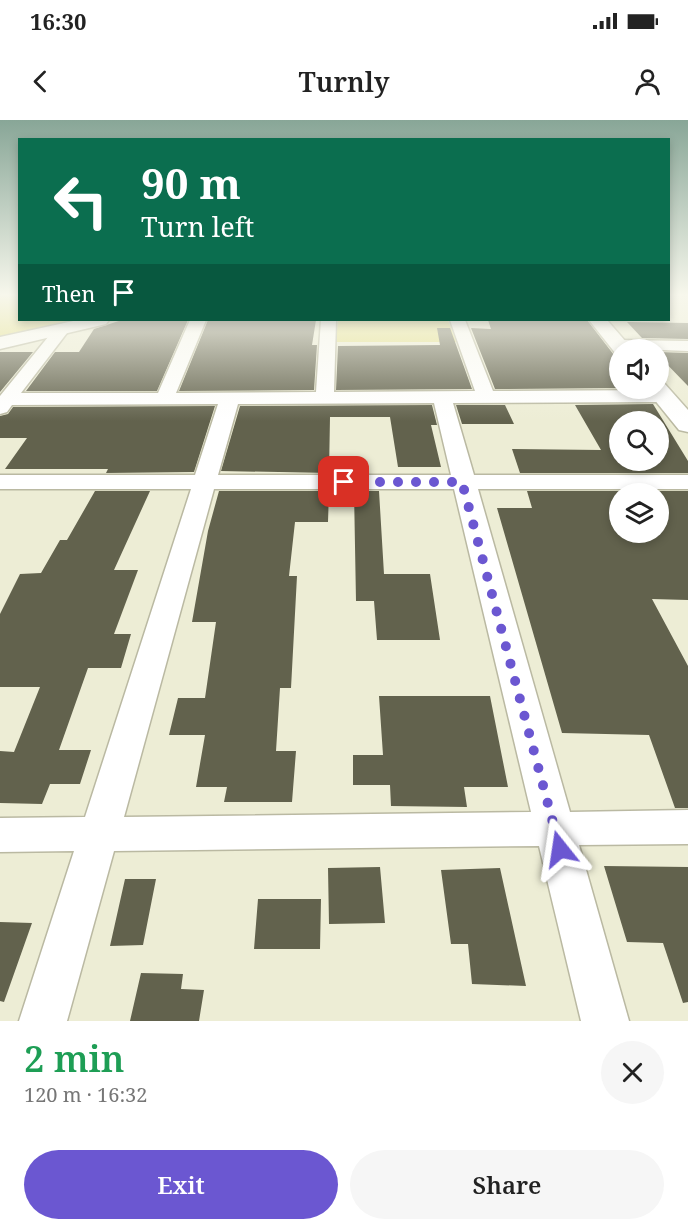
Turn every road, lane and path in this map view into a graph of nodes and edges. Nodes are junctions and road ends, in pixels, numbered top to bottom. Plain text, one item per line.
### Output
1 (25, 337) edge
2 (55, 337) edge
3 (191, 337) edge
4 (327, 337) edge
5 (464, 337) edge
6 (0, 343) edge
7 (669, 346) edge
8 (688, 346) edge
9 (609, 393) edge
10 (325, 396) junction
11 (165, 397) junction
12 (230, 397) junction
13 (442, 397) junction
14 (486, 397) junction
15 (665, 399) edge
16 (4, 403) edge
17 (688, 425) edge
18 (0, 482) edge
19 (203, 482) junction
20 (462, 482) junction
21 (688, 482) edge
22 (688, 827) edge
23 (555, 828) junction
24 (100, 834) junction
25 (0, 835) edge
26 (44, 1021) edge
27 (605, 1021) edge

1 - 6 street
2 - 16 street
3 - 11 street
4 - 10 street
5 - 14 street
7 - 8 street
9 - 14 street
10 - 12 street
10 - 13 street
11 - 12 street
11 - 16 street
12 - 19 street
13 - 14 street
13 - 20 street
15 - 17 street
18 - 19 street
19 - 20 street
19 - 24 street
20 - 21 street
20 - 23 street
22 - 23 street
23 - 24 street
23 - 27 street
24 - 25 street
24 - 26 street

